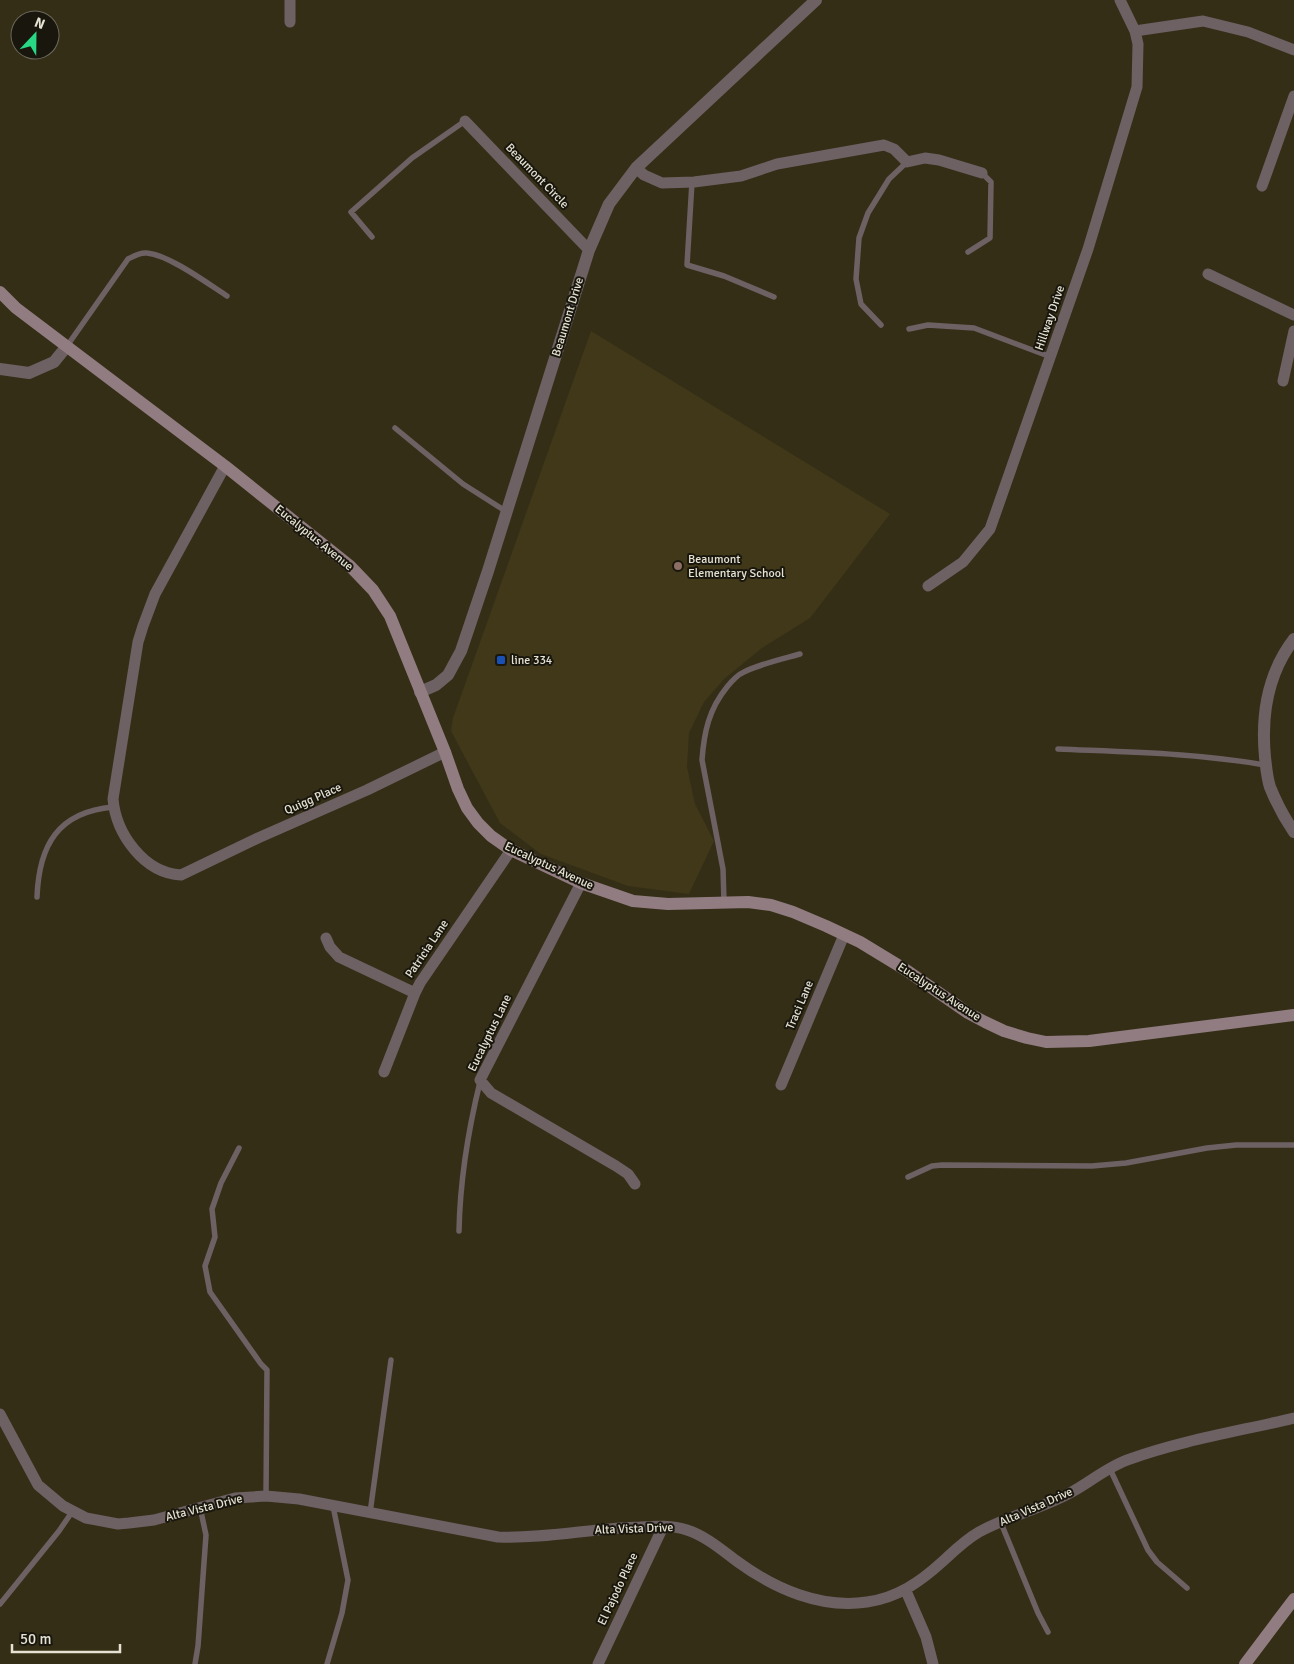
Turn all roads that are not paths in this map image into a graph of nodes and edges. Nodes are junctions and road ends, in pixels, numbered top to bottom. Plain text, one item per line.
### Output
1 (290, 0) edge
2 (816, 0) edge
3 (1120, 0) edge
4 (290, 22) dead end
5 (1135, 31) junction
6 (1294, 50) edge
7 (1294, 96) edge
8 (465, 121) joint
9 (907, 162) junction
10 (636, 168) junction
11 (982, 173) joint
12 (692, 182) junction
13 (1262, 186) dead end
14 (372, 237) dead end
15 (589, 250) junction
16 (968, 252) dead end
17 (1208, 274) dead end
18 (0, 292) edge
19 (227, 296) dead end
20 (774, 297) dead end
21 (1294, 315) edge
22 (881, 324) dead end
23 (910, 329) dead end
24 (1294, 331) edge
25 (67, 346) junction
26 (1051, 357) junction
27 (0, 369) edge
28 (1283, 381) dead end
29 (395, 428) dead end
30 (225, 466) junction
31 (507, 512) junction
32 (928, 586) dead end
33 (1294, 639) edge
34 (800, 654) dead end
35 (420, 692) junction
36 (1058, 749) dead end
37 (445, 752) junction
38 (1266, 765) junction
39 (114, 807) junction
40 (1294, 832) edge
41 (510, 850) junction
42 (581, 883) junction
43 (38, 897) dead end
44 (724, 902) junction
45 (844, 935) junction
46 (326, 938) dead end
47 (414, 993) junction
48 (1294, 1015) edge
49 (384, 1072) dead end
50 (480, 1080) junction
51 (780, 1085) dead end
52 (1294, 1145) edge
53 (239, 1148) dead end
54 (908, 1177) dead end
55 (635, 1184) dead end
56 (459, 1231) dead end
57 (391, 1360) dead end
58 (0, 1414) edge
59 (1294, 1418) edge
60 (1110, 1468) junction
61 (266, 1496) junction
62 (333, 1506) junction
63 (200, 1507) junction
64 (72, 1512) junction
65 (370, 1513) junction
66 (1001, 1523) junction
67 (663, 1527) junction
68 (1188, 1588) dead end
69 (906, 1591) junction
70 (1294, 1599) edge
71 (0, 1604) edge
72 (1048, 1632) dead end
73 (195, 1664) edge
74 (327, 1664) edge
75 (598, 1664) edge
76 (933, 1664) edge
77 (1245, 1664) edge

1 - 4 street
2 - 10 street, Beaumont Drive
3 - 5 street, Hillway Drive
5 - 6 street
5 - 26 street, Hillway Drive
7 - 13 street
8 - 14 lane
8 - 15 street, Beaumont Circle
9 - 11 street
9 - 12 street
9 - 22 lane
10 - 12 street
10 - 15 street, Beaumont Drive
11 - 16 lane
12 - 20 lane
15 - 31 street, Beaumont Drive
17 - 21 street
18 - 25 main road, Eucalyptus Avenue
19 - 25 lane
23 - 26 lane
24 - 28 street
25 - 27 street
25 - 30 main road, Eucalyptus Avenue
26 - 32 street, Hillway Drive
29 - 31 lane
30 - 35 main road, Eucalyptus Avenue
30 - 39 street
31 - 35 street, Beaumont Drive
33 - 38 street
34 - 44 lane
35 - 37 main road, Eucalyptus Avenue
36 - 38 lane
37 - 39 street, Quigg Place
37 - 41 main road, Eucalyptus Avenue
38 - 40 street
39 - 43 lane
41 - 42 main road, Eucalyptus Avenue
41 - 47 street, Patricia Lane
42 - 44 main road, Eucalyptus Avenue
42 - 50 street, Eucalyptus Lane
44 - 45 main road, Eucalyptus Avenue
45 - 48 main road, Eucalyptus Avenue
45 - 51 street, Traci Lane
46 - 47 street
47 - 49 street, Patricia Lane
50 - 55 street, Eucalyptus Lane
50 - 56 lane
52 - 54 lane
53 - 61 lane
57 - 65 lane
58 - 64 street, Alta Vista Drive
59 - 60 street, Alta Vista Drive
60 - 66 street, Alta Vista Drive
60 - 68 lane
61 - 62 street, Alta Vista Drive
61 - 63 street, Alta Vista Drive
62 - 65 street, Alta Vista Drive
62 - 74 lane
63 - 64 street, Alta Vista Drive
63 - 73 lane
64 - 71 lane
65 - 67 street, Alta Vista Drive
66 - 69 street, Alta Vista Drive
66 - 72 lane
67 - 69 street, Alta Vista Drive
67 - 75 street, El Pajodo Place
69 - 76 street
70 - 77 main road

